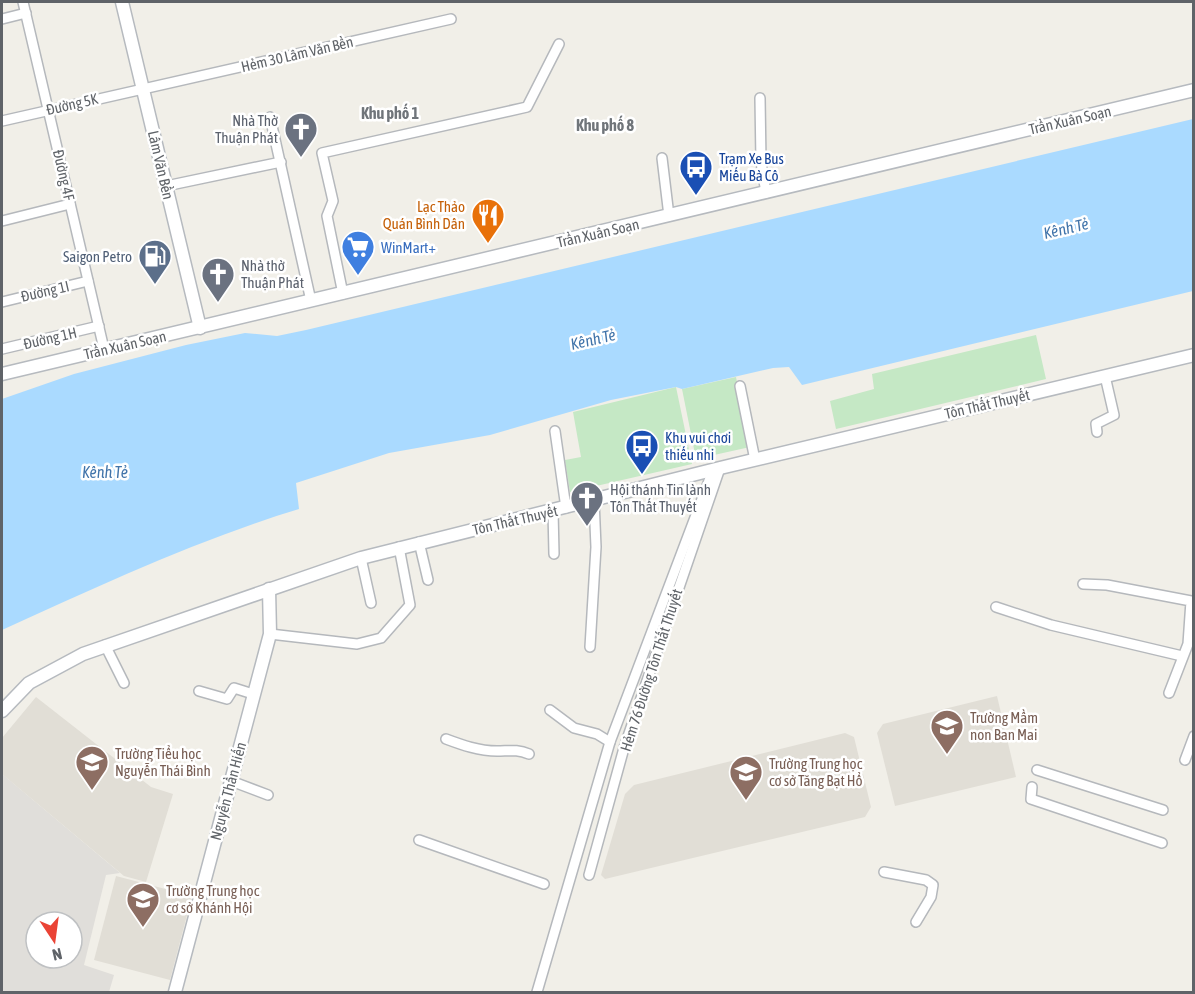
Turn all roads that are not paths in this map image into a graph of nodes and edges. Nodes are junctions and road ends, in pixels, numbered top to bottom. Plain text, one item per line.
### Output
1 (23, 2) edge
2 (122, 2) edge
3 (26, 13) junction
4 (2, 19) edge
5 (451, 19) dead end
6 (559, 44) dead end
7 (143, 88) junction
8 (1194, 90) edge
9 (760, 98) dead end
10 (49, 110) junction
11 (270, 117) dead end
12 (2, 121) edge
13 (662, 159) dead end
14 (281, 162) junction
15 (166, 186) junction
16 (766, 193) junction
17 (70, 204) junction
18 (669, 216) junction
19 (2, 220) edge
20 (88, 281) junction
21 (343, 294) junction
22 (311, 301) junction
23 (2, 302) edge
24 (99, 326) junction
25 (200, 328) junction
26 (2, 349) edge
27 (104, 349) junction
28 (1194, 355) edge
29 (2, 372) edge
30 (1106, 376) junction
31 (740, 386) dead end
32 (555, 431) dead end
33 (1097, 432) dead end
34 (755, 460) junction
35 (717, 469) junction
36 (594, 500) junction
37 (560, 509) junction
38 (419, 542) junction
39 (399, 547) junction
40 (554, 554) dead end
41 (361, 558) junction
42 (428, 580) dead end
43 (1083, 585) dead end
44 (269, 589) junction
45 (371, 603) dead end
46 (996, 607) dead end
47 (270, 634) junction
48 (105, 645) junction
49 (1191, 645) edge
50 (590, 647) dead end
51 (1182, 656) junction
52 (124, 683) dead end
53 (199, 692) dead end
54 (1169, 693) dead end
55 (253, 694) junction
56 (550, 710) dead end
57 (2, 711) edge
58 (1194, 736) edge
59 (446, 739) dead end
60 (609, 742) junction
61 (529, 753) dead end
62 (1185, 760) dead end
63 (1037, 770) dead end
64 (231, 781) junction
65 (1032, 787) dead end
66 (268, 795) dead end
67 (1163, 810) dead end
68 (419, 840) dead end
69 (1162, 843) dead end
70 (884, 872) dead end
71 (589, 875) dead end
72 (544, 884) dead end
73 (916, 922) dead end
74 (175, 993) edge
75 (537, 993) edge

1 - 3 street, Đường 4F
2 - 7 main road, Lâm Văn Bền
3 - 4 street
3 - 10 street, Đường 4F
5 - 7 street, Hẻm 30 Lâm Văn Bền
6 - 21 street
7 - 10 street, Đường 5K
7 - 15 main road, Lâm Văn Bền
8 - 16 main road, Trần Xuân Soạn
9 - 16 street
10 - 12 street, Đường 5K
10 - 17 street, Đường 4F
11 - 14 street
13 - 18 street
14 - 15 street
14 - 22 street
15 - 25 main road, Lâm Văn Bền
16 - 18 main road, Trần Xuân Soạn
17 - 19 street
17 - 20 street, Đường 4F
18 - 21 main road, Trần Xuân Soạn
20 - 23 street, Đường 1I
20 - 24 street, Đường 4F
21 - 22 main road, Trần Xuân Soạn
22 - 25 main road, Trần Xuân Soạn
24 - 26 street, Đường 1H
24 - 27 street, Đường 4F
25 - 27 main road, Trần Xuân Soạn
27 - 29 main road, Trần Xuân Soạn
28 - 30 main road, Tôn Thất Thuyết
30 - 33 street
30 - 34 main road, Tôn Thất Thuyết
31 - 34 street
32 - 37 street
34 - 35 main road, Tôn Thất Thuyết
35 - 36 main road, Tôn Thất Thuyết
35 - 60 street
35 - 71 street, Hẻm 76 Đường Tôn Thất Thuyết
36 - 37 main road, Tôn Thất Thuyết
36 - 50 street
37 - 38 main road, Tôn Thất Thuyết
37 - 40 street
38 - 39 main road, Tôn Thất Thuyết
38 - 42 street
39 - 41 main road, Tôn Thất Thuyết
39 - 47 street
41 - 44 main road, Tôn Thất Thuyết
41 - 45 street
43 - 49 street
44 - 47 main road, Nguyễn Thần Hiến
44 - 48 main road, Tôn Thất Thuyết
46 - 51 street
47 - 55 main road, Nguyễn Thần Hiến
48 - 52 street
48 - 57 main road, Tôn Thất Thuyết
49 - 51 street
51 - 54 street
53 - 55 street
55 - 64 main road, Nguyễn Thần Hiến
56 - 60 street
58 - 62 street
59 - 61 street
60 - 75 street
63 - 67 street
64 - 66 street
64 - 74 main road, Nguyễn Thần Hiến
65 - 69 street
68 - 72 street
70 - 73 street

